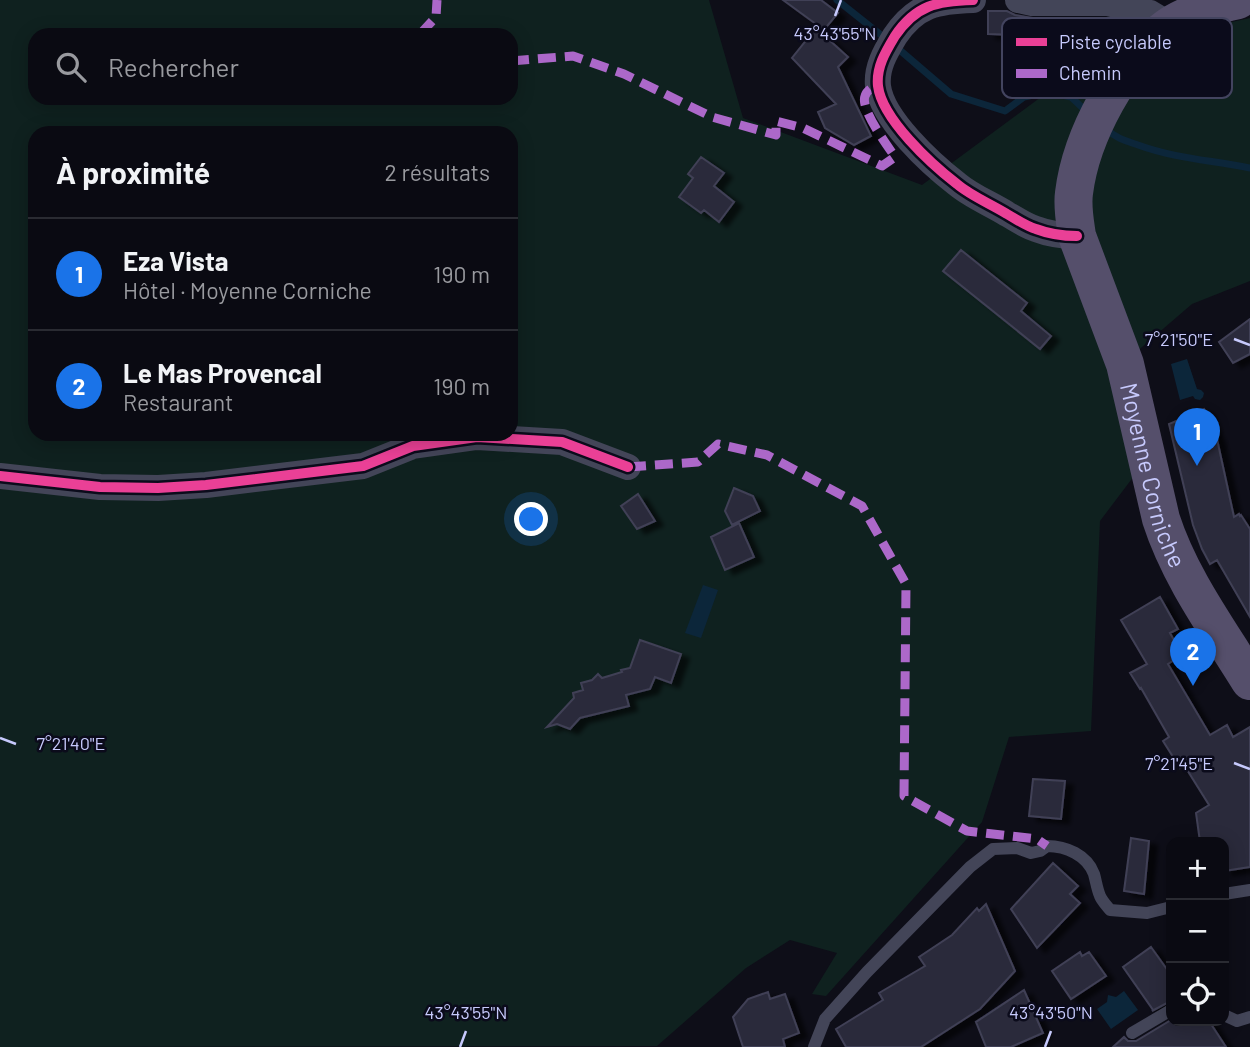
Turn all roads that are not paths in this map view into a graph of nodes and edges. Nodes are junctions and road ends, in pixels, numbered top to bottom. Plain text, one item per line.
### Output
1 (973, 0) edge
2 (1018, 0) edge
3 (1238, 0) edge
4 (1152, 18) edge
5 (1190, 18) edge
6 (1108, 98) edge
7 (1077, 236) junction
8 (518, 439) edge
9 (449, 441) edge
10 (628, 467) dead end
11 (0, 476) edge
12 (1250, 681) edge
13 (1250, 890) edge
14 (1229, 893) edge
15 (1166, 907) edge
16 (1166, 1013) edge
17 (1250, 1017) edge
18 (1229, 1018) edge
19 (1132, 1033) dead end
20 (814, 1047) edge

1 - 7 street
2 - 4 street
3 - 5 main road, Moyenne Corniche
6 - 7 main road, Moyenne Corniche
7 - 12 main road, Moyenne Corniche
8 - 10 street
9 - 11 street
13 - 14 lane
15 - 20 lane
16 - 19 lane
17 - 18 lane

